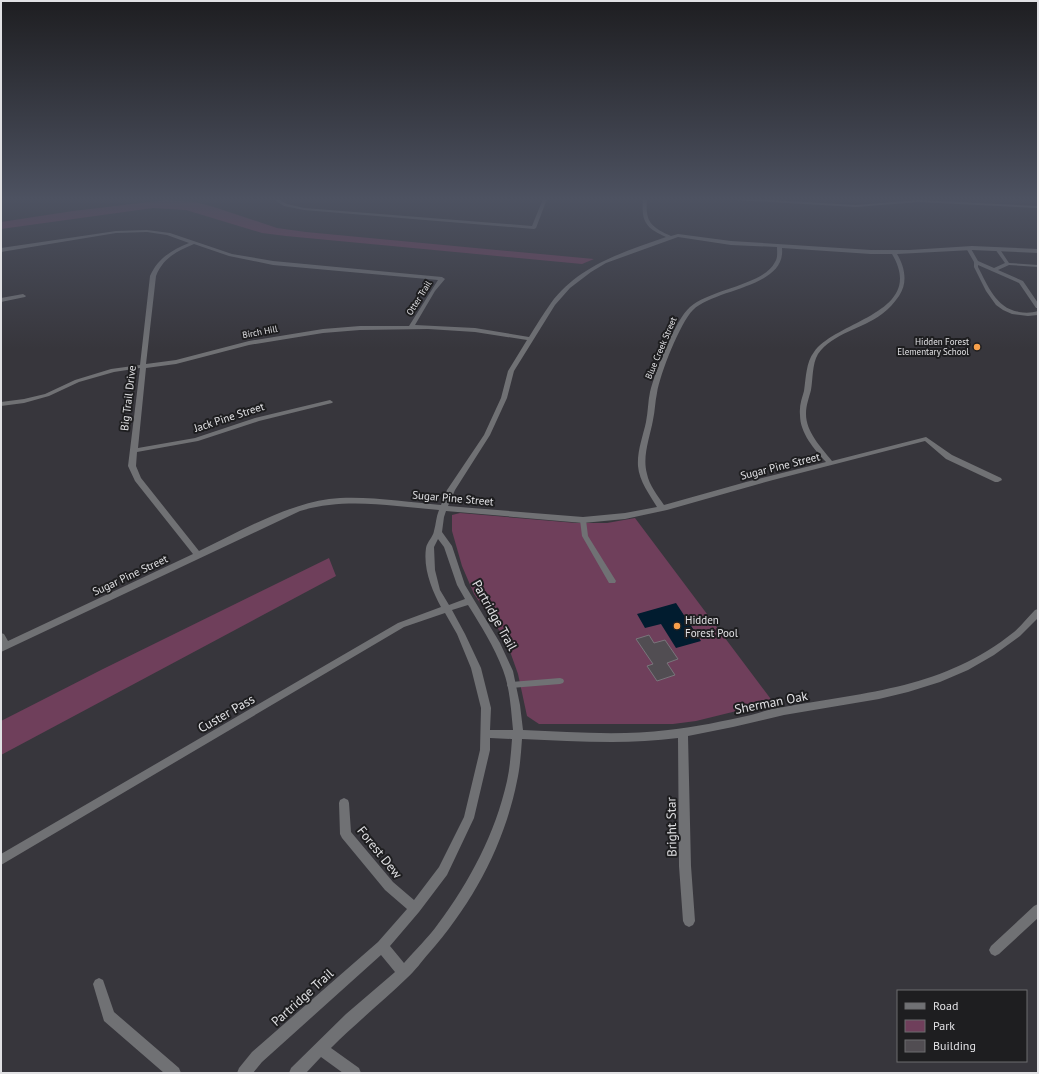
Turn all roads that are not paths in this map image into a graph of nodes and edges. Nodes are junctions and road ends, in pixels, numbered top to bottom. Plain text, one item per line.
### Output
1 (180, 249) edge
2 (212, 249) edge
3 (635, 249) edge
4 (779, 249) edge
5 (839, 249) edge
6 (947, 249) edge
7 (969, 249) edge
8 (997, 249) edge
9 (999, 249) edge
10 (1038, 251) edge
11 (894, 252) junction
12 (976, 262) junction
13 (1008, 264) junction
14 (1038, 266) edge
15 (994, 270) junction
16 (24, 296) dead end
17 (1, 300) edge
18 (1038, 307) edge
19 (1038, 313) edge
20 (412, 326) junction
21 (530, 339) junction
22 (143, 366) junction
23 (330, 402) dead end
24 (1, 404) edge
25 (133, 451) junction
26 (831, 464) junction
27 (998, 480) dead end
28 (443, 508) junction
29 (662, 508) junction
30 (583, 520) junction
31 (438, 532) junction
32 (198, 554) junction
33 (612, 581) dead end
34 (469, 601) junction
35 (446, 609) junction
36 (1038, 612) edge
37 (1, 636) edge
38 (3, 647) edge
39 (560, 681) dead end
40 (511, 685) junction
41 (683, 733) junction
42 (486, 734) junction
43 (518, 734) junction
44 (344, 803) dead end
45 (1, 860) edge
46 (415, 908) junction
47 (1038, 910) edge
48 (689, 921) dead end
49 (382, 946) junction
50 (995, 950) dead end
51 (404, 973) junction
52 (99, 984) dead end
53 (321, 1049) junction
54 (174, 1073) edge
55 (244, 1073) edge
56 (296, 1073) edge
57 (354, 1073) edge

1 - 22 street, Big Trail Drive
2 - 20 street, Otter Trail
3 - 21 street, Partridge Trail
4 - 29 street, Blue Creek Street
5 - 11 street
6 - 11 street
7 - 12 lane
8 - 13 lane
9 - 10 street
11 - 26 street
12 - 15 lane
12 - 19 lane
13 - 14 lane
13 - 15 lane
15 - 18 lane
16 - 17 street
20 - 21 street, Birch Hill
20 - 22 street, Birch Hill
21 - 28 street, Partridge Trail
22 - 24 street, Birch Hill
22 - 25 street, Big Trail Drive
23 - 25 street, Jack Pine Street
25 - 32 street, Big Trail Drive
26 - 27 street, Sugar Pine Street
26 - 29 street, Sugar Pine Street
28 - 30 street, Sugar Pine Street
28 - 31 street, Partridge Trail
28 - 32 street, Sugar Pine Street
29 - 30 street, Sugar Pine Street
30 - 33 lane
31 - 34 street, Partridge Trail
31 - 35 street, Partridge Trail
32 - 38 street, Sugar Pine Street
34 - 35 street, Custer Pass
34 - 40 street, Partridge Trail
35 - 42 street, Partridge Trail
35 - 45 street, Custer Pass
36 - 41 street, Sherman Oak
37 - 38 street
39 - 40 lane
40 - 43 street, Partridge Trail
41 - 43 street, Sherman Oak
41 - 48 street, Bright Star
42 - 43 street, Sherman Oak
42 - 46 street, Partridge Trail
43 - 51 street, Partridge Trail
44 - 46 street, Forest Dew
46 - 49 street, Partridge Trail
47 - 50 street
49 - 51 street
49 - 55 street, Partridge Trail
51 - 53 street, Partridge Trail
52 - 54 street
53 - 56 street, Partridge Trail
53 - 57 street

